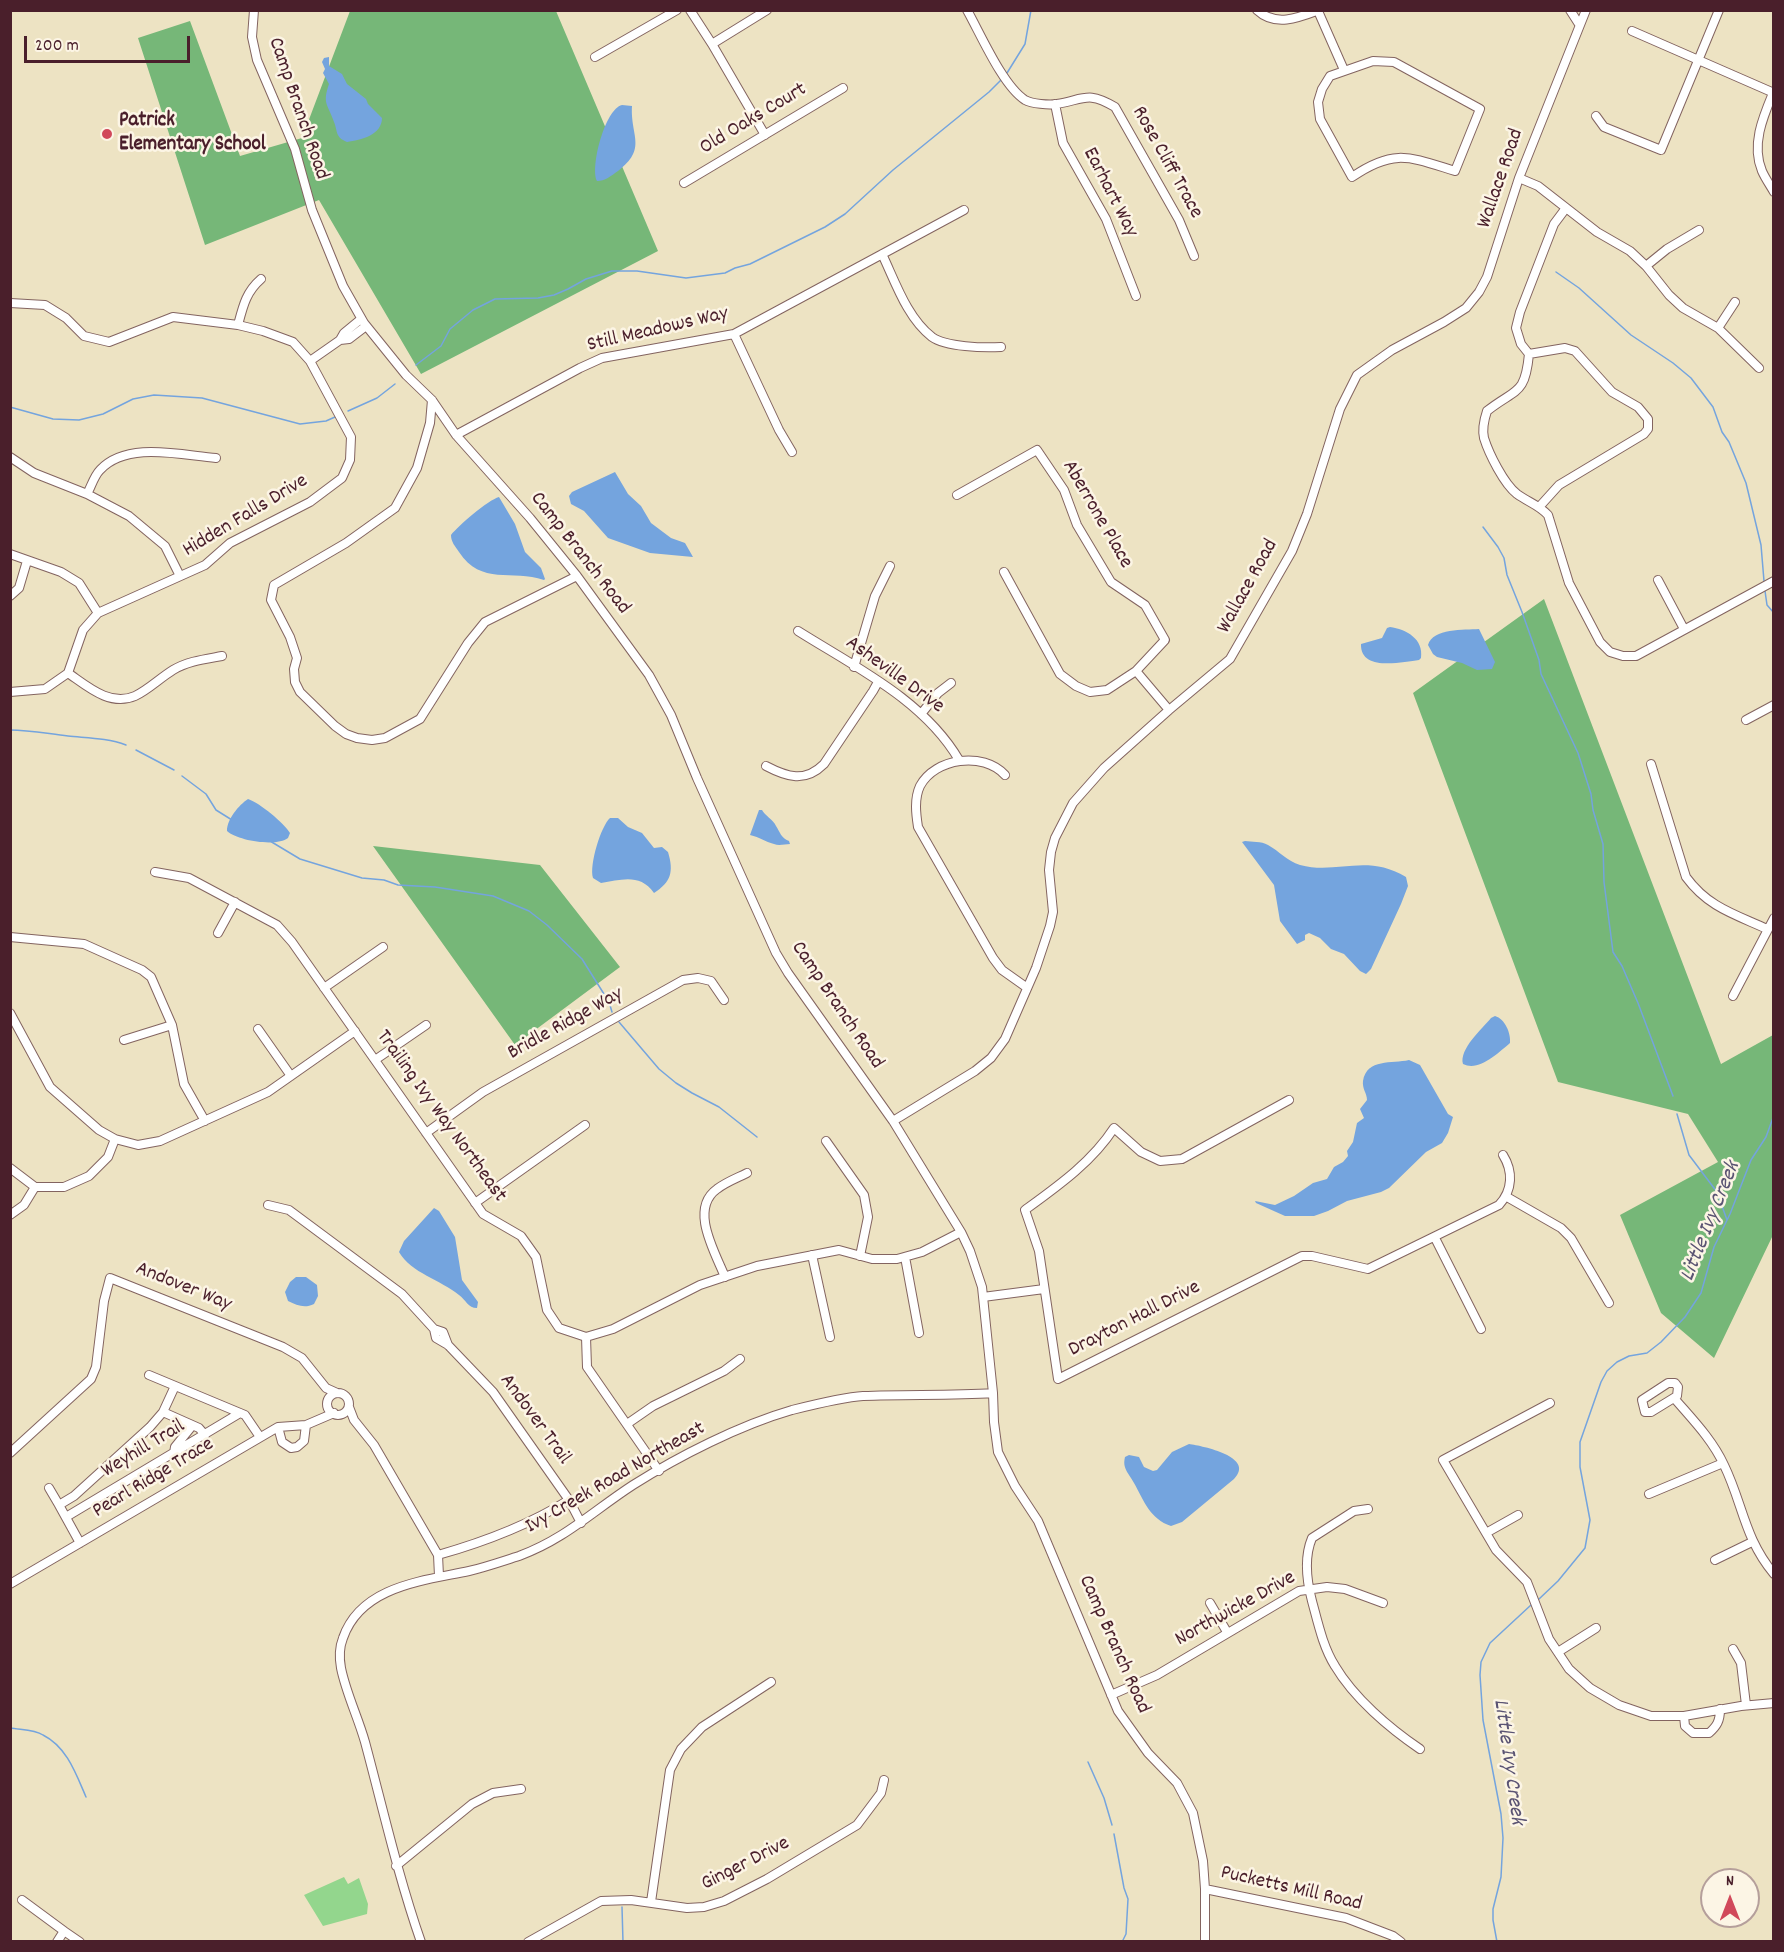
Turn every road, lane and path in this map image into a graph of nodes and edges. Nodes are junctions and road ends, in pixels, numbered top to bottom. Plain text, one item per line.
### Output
1 (254, 10) edge
2 (677, 10) edge
3 (690, 10) edge
4 (767, 10) edge
5 (967, 10) edge
6 (1257, 10) edge
7 (1570, 10) edge
8 (1586, 10) edge
9 (1719, 10) edge
10 (1318, 11) edge
11 (1579, 24) junction
12 (1632, 31) dead end
13 (712, 45) junction
14 (595, 57) dead end
15 (1699, 60) junction
16 (1344, 70) junction
17 (843, 88) dead end
18 (1773, 93) edge
19 (1054, 104) junction
20 (1596, 116) dead end
21 (765, 135) junction
22 (1519, 178) junction
23 (684, 183) dead end
24 (1773, 192) edge
25 (1566, 208) junction
26 (964, 210) dead end
27 (1699, 230) dead end
28 (882, 254) junction
29 (1194, 256) dead end
30 (1646, 266) junction
31 (261, 279) dead end
32 (1136, 296) dead end
33 (1735, 302) dead end
34 (10, 303) edge
35 (364, 322) junction
36 (238, 325) junction
37 (1718, 328) junction
38 (734, 334) junction
39 (1001, 347) dead end
40 (1529, 354) junction
41 (310, 362) junction
42 (1759, 368) dead end
43 (432, 400) junction
44 (456, 435) junction
45 (792, 452) dead end
46 (10, 457) edge
47 (216, 458) dead end
48 (87, 495) junction
49 (957, 495) dead end
50 (1540, 506) junction
51 (10, 554) edge
52 (27, 561) junction
53 (890, 566) dead end
54 (1004, 572) dead end
55 (180, 576) junction
56 (577, 576) junction
57 (1658, 580) dead end
58 (1773, 581) edge
59 (10, 596) edge
60 (98, 613) junction
61 (1684, 629) junction
62 (798, 631) dead end
63 (222, 656) dead end
64 (854, 667) junction
65 (1136, 671) junction
66 (68, 673) junction
67 (878, 681) junction
68 (951, 683) dead end
69 (10, 692) edge
70 (1773, 705) edge
71 (1169, 710) junction
72 (921, 714) junction
73 (1746, 720) dead end
74 (959, 760) junction
75 (1651, 764) dead end
76 (766, 766) dead end
77 (1005, 775) dead end
78 (155, 872) dead end
79 (234, 902) junction
80 (1773, 918) edge
81 (1767, 929) junction
82 (218, 933) dead end
83 (10, 937) edge
84 (383, 947) dead end
85 (1026, 987) junction
86 (324, 988) junction
87 (1734, 996) dead end
88 (724, 1000) dead end
89 (10, 1013) edge
90 (172, 1025) junction
91 (426, 1025) dead end
92 (258, 1029) dead end
93 (355, 1031) junction
94 (124, 1040) dead end
95 (375, 1060) junction
96 (291, 1076) junction
97 (1289, 1100) dead end
98 (205, 1121) junction
99 (893, 1121) junction
100 (585, 1125) dead end
101 (426, 1133) junction
102 (115, 1139) junction
103 (826, 1141) dead end
104 (1503, 1155) dead end
105 (10, 1168) edge
106 (747, 1173) dead end
107 (35, 1187) junction
108 (1507, 1197) junction
109 (475, 1203) junction
110 (268, 1205) dead end
111 (10, 1215) edge
112 (961, 1232) junction
113 (1435, 1238) junction
114 (812, 1255) junction
115 (860, 1256) junction
116 (905, 1257) junction
117 (725, 1277) junction
118 (1044, 1289) junction
119 (983, 1296) junction
120 (1609, 1303) dead end
121 (1481, 1329) dead end
122 (919, 1333) dead end
123 (830, 1336) dead end
124 (586, 1337) junction
125 (740, 1359) dead end
126 (149, 1375) dead end
127 (175, 1386) junction
128 (326, 1388) junction
129 (337, 1393) junction
130 (993, 1393) junction
131 (1674, 1398) dead end
132 (1550, 1403) dead end
133 (349, 1407) junction
134 (332, 1408) junction
135 (163, 1412) junction
136 (240, 1413) junction
137 (354, 1420) junction
138 (627, 1424) junction
139 (306, 1425) junction
140 (192, 1426) junction
141 (278, 1428) junction
142 (205, 1435) junction
143 (260, 1437) junction
144 (10, 1453) edge
145 (174, 1453) junction
146 (1724, 1463) junction
147 (659, 1471) junction
148 (49, 1488) dead end
149 (1649, 1494) dead end
150 (569, 1500) junction
151 (59, 1505) junction
152 (1368, 1509) dead end
153 (1518, 1515) dead end
154 (66, 1517) junction
155 (581, 1523) junction
156 (1486, 1533) junction
157 (1752, 1542) junction
158 (80, 1544) junction
159 (438, 1555) junction
160 (1715, 1560) dead end
161 (1773, 1574) edge
162 (440, 1576) junction
163 (10, 1584) edge
164 (1309, 1588) junction
165 (1383, 1603) dead end
166 (1210, 1604) dead end
167 (1596, 1628) dead end
168 (1227, 1632) junction
169 (1733, 1649) dead end
170 (1558, 1653) junction
171 (771, 1682) dead end
172 (1112, 1695) junction
173 (1773, 1703) edge
174 (1746, 1705) junction
175 (1720, 1709) junction
176 (1684, 1716) junction
177 (1420, 1749) dead end
178 (884, 1780) dead end
179 (521, 1789) dead end
180 (396, 1866) junction
181 (1205, 1889) junction
182 (22, 1900) dead end
183 (651, 1902) junction
184 (64, 1931) junction
185 (57, 1941) edge
186 (80, 1941) edge
187 (421, 1941) edge
188 (528, 1941) edge
189 (1205, 1941) edge
190 (1401, 1941) edge

1 - 35 street, Camp Branch Road
2 - 14 street
3 - 13 street
4 - 13 street
5 - 19 street, Rose Cliff Trace
6 - 10 street
7 - 11 street
8 - 11 street, Wallace Road
9 - 15 street
10 - 16 street
11 - 22 street, Wallace Road
12 - 15 street
13 - 21 street
15 - 18 street
15 - 20 street
16 - 16 street
17 - 21 street, Old Oaks Court
18 - 24 street
19 - 29 street, Rose Cliff Trace
19 - 32 street, Earhart Way
21 - 23 street, Old Oaks Court
22 - 25 street
22 - 71 street, Wallace Road
25 - 30 street
25 - 40 street
26 - 28 street, Still Meadows Way
27 - 30 street
28 - 38 street, Still Meadows Way
28 - 39 street
30 - 37 street
31 - 36 street
33 - 37 street
34 - 36 street, Hidden Falls Drive
35 - 41 street
35 - 43 street, Camp Branch Road
36 - 41 street, Hidden Falls Drive
37 - 42 street
38 - 44 street, Still Meadows Way
38 - 45 street
40 - 50 street
40 - 50 street
41 - 55 street, Hidden Falls Drive
43 - 44 street, Camp Branch Road
43 - 56 street
44 - 56 street, Camp Branch Road
46 - 48 street
47 - 48 street
48 - 55 street
49 - 65 street, Aberrone Place
50 - 61 street
51 - 52 street
52 - 59 street
52 - 60 street
53 - 64 street
54 - 65 street, Aberrone Place
55 - 60 street, Hidden Falls Drive
56 - 99 street, Camp Branch Road
57 - 61 street
58 - 61 street
60 - 66 street, Hidden Falls Drive
62 - 64 street, Asheville Drive
63 - 66 street
64 - 67 street, Asheville Drive
65 - 71 street
66 - 69 street
67 - 72 street, Asheville Drive
67 - 76 street
68 - 72 street
70 - 73 street
71 - 85 street, Wallace Road
72 - 74 street, Asheville Drive
74 - 77 street
74 - 85 street
75 - 81 street
78 - 79 street, Trailing Ivy Way Northeast
79 - 82 street
79 - 86 street, Trailing Ivy Way Northeast
80 - 81 street
81 - 87 street
83 - 90 street
84 - 86 street
85 - 99 street, Wallace Road
86 - 93 street, Trailing Ivy Way Northeast
88 - 101 street, Bridle Ridge Way
89 - 102 street
90 - 94 street
90 - 98 street
91 - 95 street
92 - 96 street
93 - 95 street, Trailing Ivy Way Northeast
93 - 96 street
95 - 101 street, Trailing Ivy Way Northeast
96 - 98 street
97 - 118 street, Drayton Hall Drive
98 - 102 street
99 - 112 street, Camp Branch Road
100 - 109 street
101 - 109 street, Trailing Ivy Way Northeast
102 - 107 street
103 - 115 street
104 - 108 street
105 - 107 street
106 - 117 street
107 - 111 street
108 - 113 street, Drayton Hall Drive
108 - 120 street
109 - 124 street, Trailing Ivy Way Northeast
110 - 150 street, Andover Trail
112 - 116 street
112 - 119 street, Camp Branch Road
113 - 118 street, Drayton Hall Drive
113 - 121 street
114 - 115 street
114 - 117 street
114 - 123 street
115 - 116 street
116 - 122 street
117 - 124 street
118 - 119 street
119 - 130 street, Camp Branch Road
124 - 138 street
125 - 138 street
126 - 127 street
127 - 135 street, Weyhill Trail
127 - 136 street
128 - 129 street, Andover Way
128 - 134 street, Andover Way
128 - 144 street, Andover Way
129 - 133 street
129 - 134 street
130 - 147 street, Ivy Creek Road Northeast
130 - 172 street, Camp Branch Road
131 - 146 street
132 - 156 street
133 - 134 street
133 - 137 street
134 - 137 street
134 - 139 street, Pearl Ridge Trace
135 - 140 street
135 - 151 street, Weyhill Trail
136 - 142 street, Weyhill Trail
136 - 143 street
137 - 159 street
138 - 147 street
139 - 141 street, Pearl Ridge Trace
139 - 141 street
140 - 142 street
140 - 145 street
141 - 143 street, Pearl Ridge Trace
142 - 145 street, Weyhill Trail
143 - 158 street, Pearl Ridge Trace
145 - 154 street, Weyhill Trail
146 - 149 street
146 - 157 street
147 - 155 street, Ivy Creek Road Northeast
148 - 151 street
150 - 155 street, Andover Trail
150 - 159 street
151 - 154 street
152 - 164 street
153 - 156 street
154 - 158 street
155 - 162 street, Ivy Creek Road Northeast
156 - 170 street
157 - 160 street
157 - 161 street
158 - 163 street, Pearl Ridge Trace
159 - 162 street
162 - 180 street, Ivy Creek Road Northeast
164 - 165 street, Northwicke Drive
164 - 168 street, Northwicke Drive
164 - 177 street
166 - 168 street
167 - 170 street
168 - 172 street, Northwicke Drive
169 - 174 street
170 - 176 street
171 - 183 street
172 - 181 street, Camp Branch Road
173 - 174 street
174 - 175 street
175 - 176 street
175 - 176 street
178 - 183 street, Ginger Drive
179 - 180 street
180 - 187 street, Ivy Creek Road Northeast
181 - 189 street, Camp Branch Road
181 - 190 street, Pucketts Mill Road
182 - 184 street
183 - 188 street, Ginger Drive
184 - 185 street
184 - 186 street

